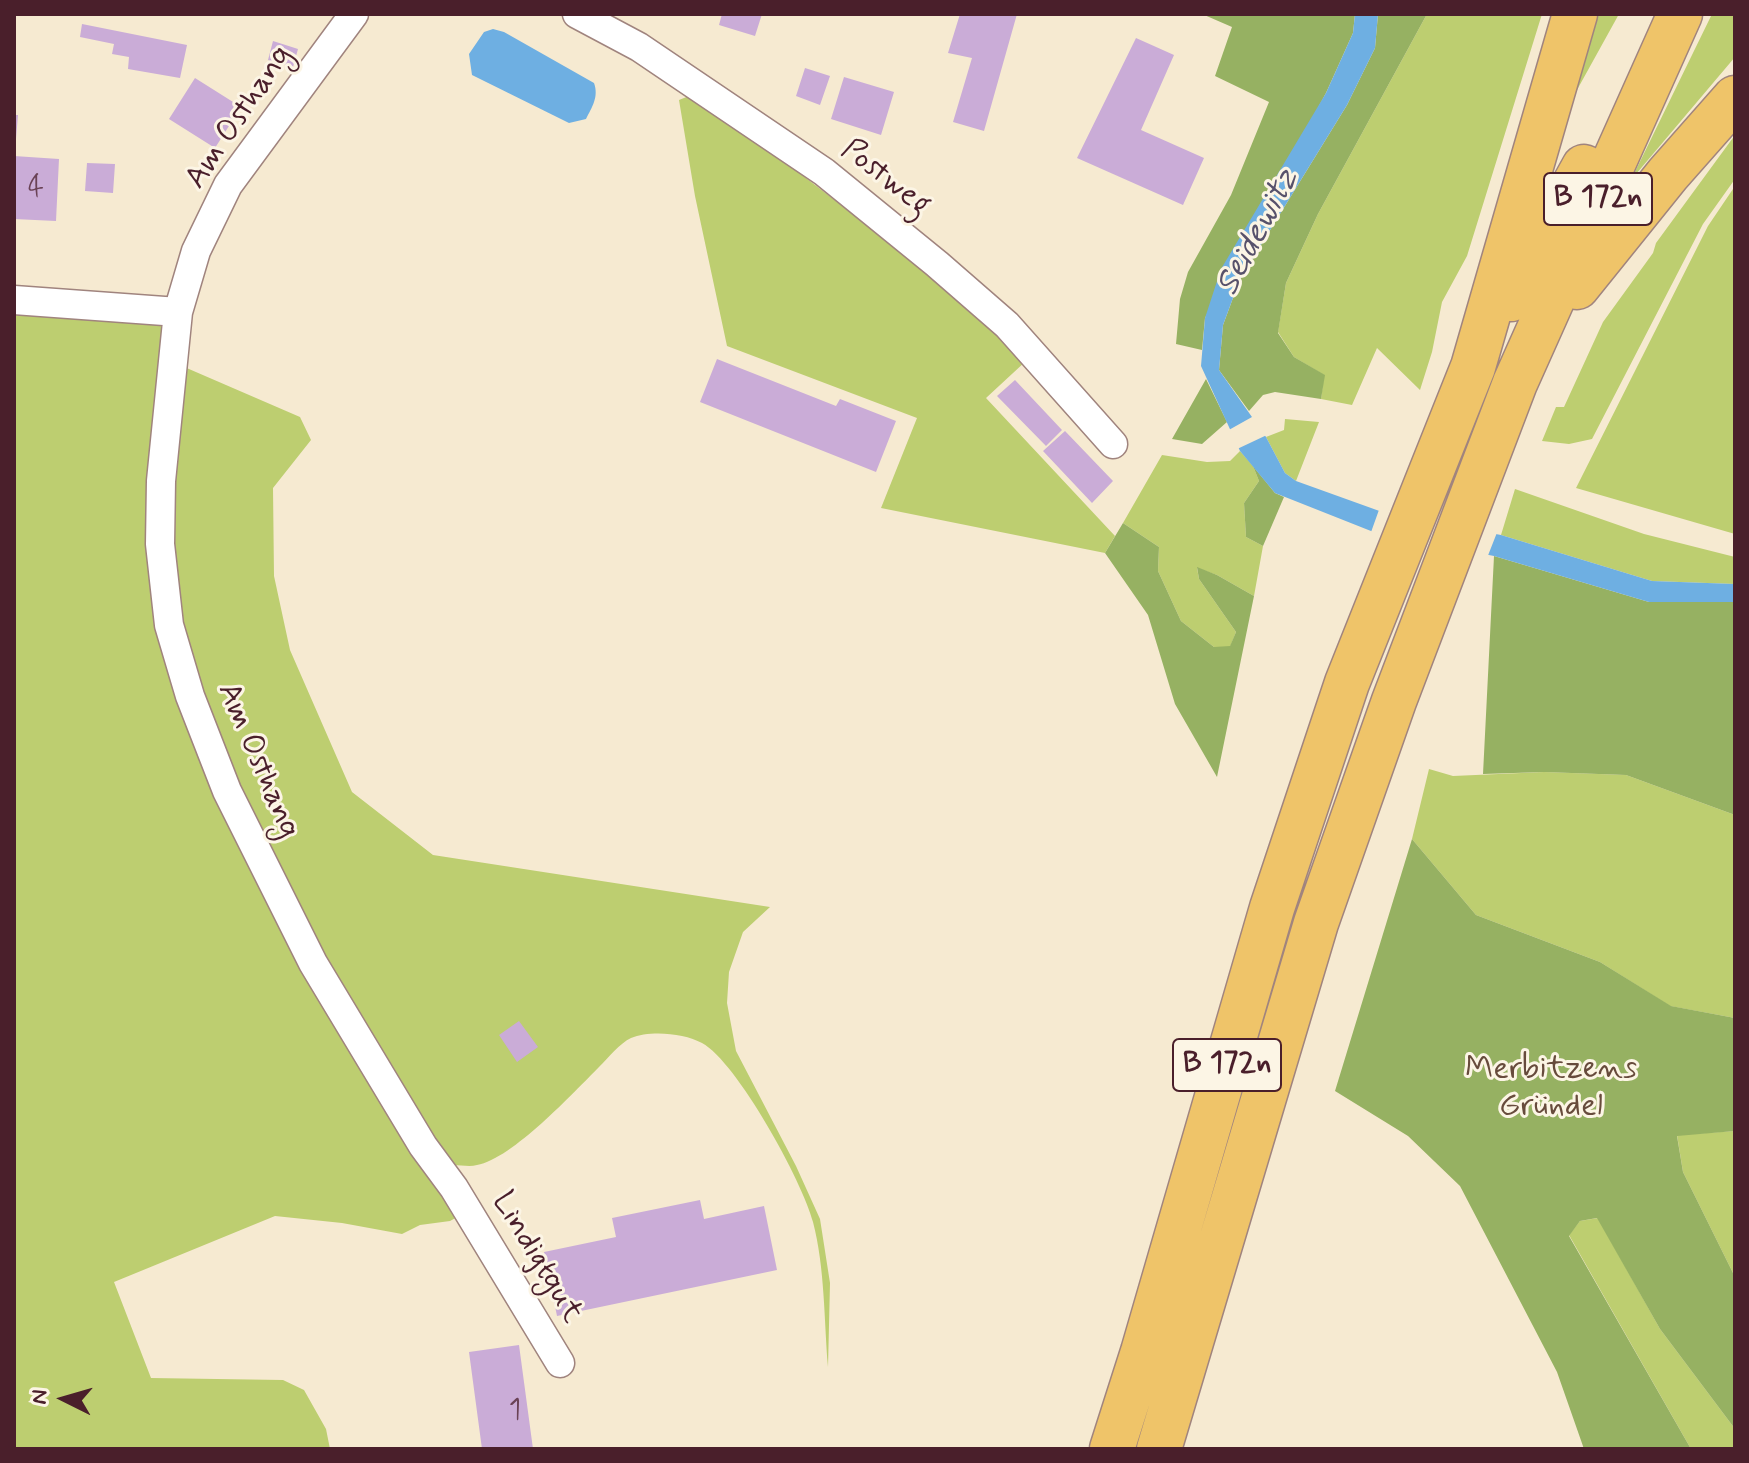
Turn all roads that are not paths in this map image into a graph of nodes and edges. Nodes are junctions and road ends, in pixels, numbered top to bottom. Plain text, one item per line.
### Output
1 (354, 14) edge
2 (577, 14) edge
3 (1575, 14) edge
4 (1668, 14) edge
5 (1680, 14) edge
6 (1735, 98) edge
7 (14, 300) edge
8 (178, 312) junction
9 (1473, 367) junction
10 (1515, 383) junction
11 (1113, 444) dead end
12 (454, 1188) joint
13 (560, 1363) dead end
14 (1112, 1449) edge
15 (1159, 1449) edge

1 - 8 street, Am Osthang
2 - 11 street, Postweg
3 - 9 highway, B 172n
4 - 9 highway, B 172n
5 - 10 highway, B 172n
6 - 10 highway
7 - 8 street
8 - 12 street, Am Osthang
9 - 14 highway, B 172n
10 - 15 highway, B 172n
12 - 13 street, Lindigtgut

